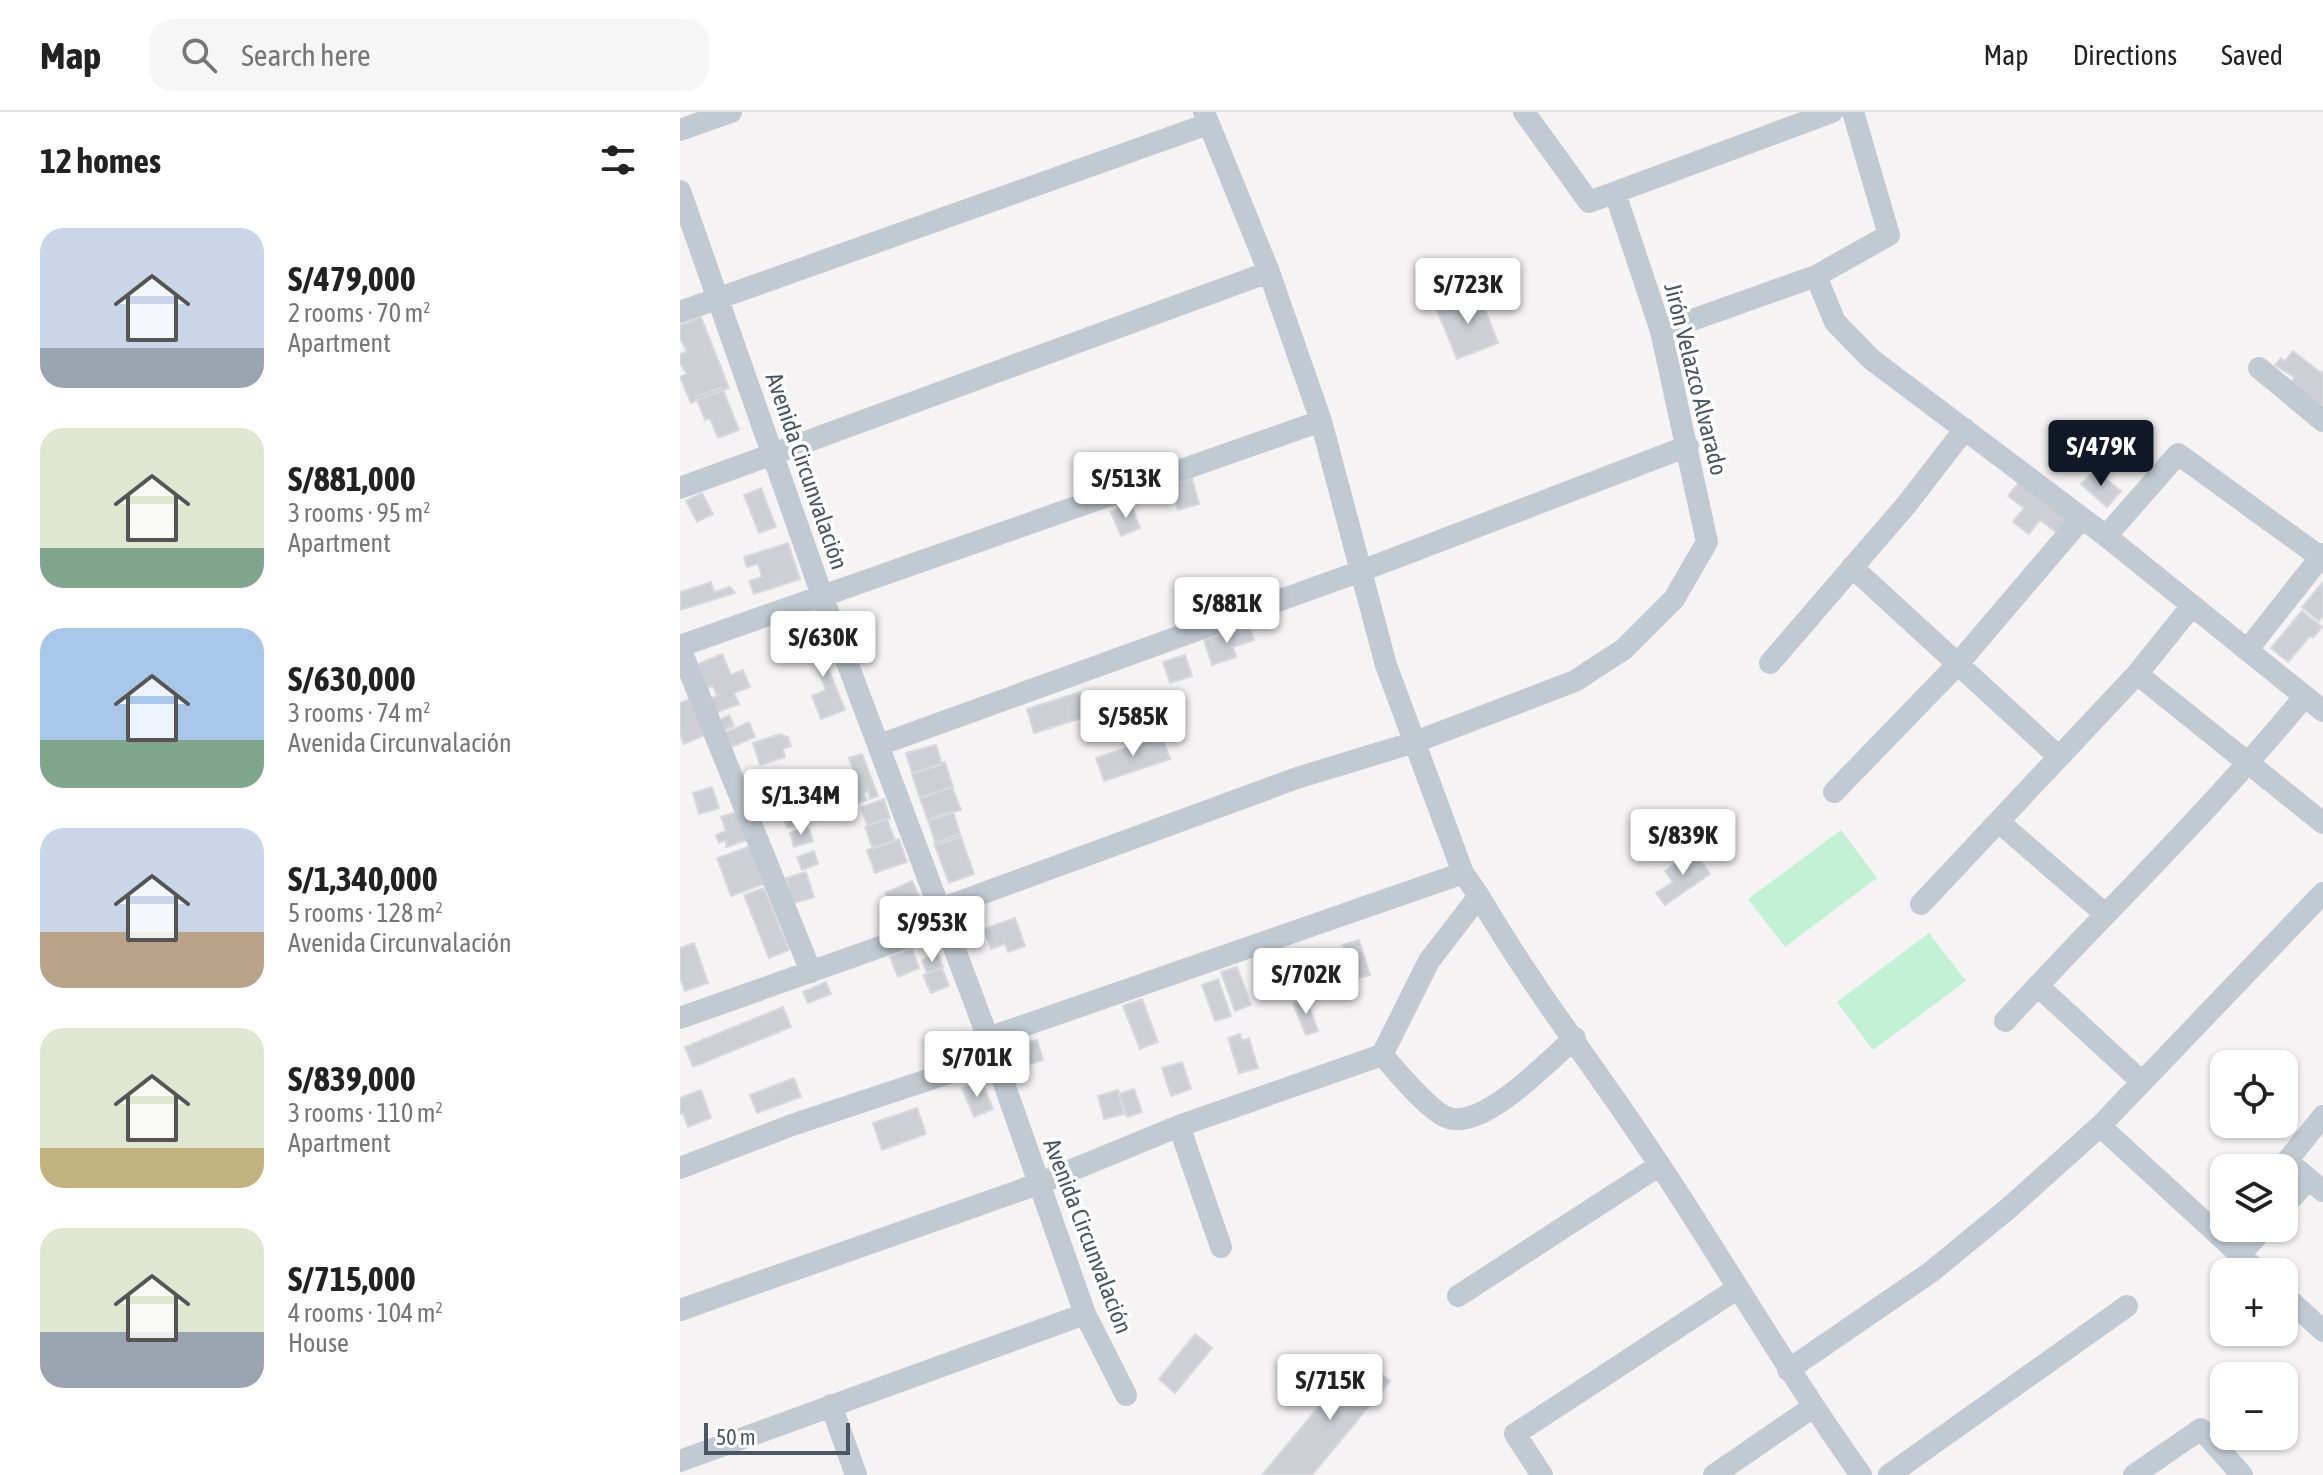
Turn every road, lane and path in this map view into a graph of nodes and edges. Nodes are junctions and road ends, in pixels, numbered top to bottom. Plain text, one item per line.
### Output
1 (731, 112) edge
2 (1524, 112) edge
3 (1832, 112) edge
4 (1853, 112) edge
5 (1206, 118) edge
6 (680, 130) edge
7 (680, 191) edge
8 (1615, 193) junction
9 (1269, 272) junction
10 (1816, 276) junction
11 (720, 298) junction
12 (680, 312) edge
13 (1661, 331) junction
14 (2259, 368) dead end
15 (1321, 421) junction
16 (2323, 421) edge
17 (1965, 429) junction
18 (1688, 446) junction
19 (773, 456) junction
20 (680, 488) edge
21 (2082, 518) junction
22 (2106, 536) junction
23 (2322, 555) edge
24 (1852, 567) junction
25 (1361, 571) junction
26 (823, 598) junction
27 (2191, 607) junction
28 (680, 647) edge
29 (2248, 649) junction
30 (1770, 663) dead end
31 (1956, 666) junction
32 (2137, 674) junction
33 (2304, 697) junction
34 (2323, 711) edge
35 (1415, 742) junction
36 (879, 745) junction
37 (2059, 757) junction
38 (2248, 765) junction
39 (1834, 792) dead end
40 (2000, 823) junction
41 (2323, 823) edge
42 (1463, 873) junction
43 (2323, 893) edge
44 (1479, 896) junction
45 (1921, 904) dead end
46 (2104, 913) junction
47 (942, 917) junction
48 (811, 972) junction
49 (2038, 986) junction
50 (681, 1016) edge
51 (2005, 1021) dead end
52 (1575, 1038) junction
53 (991, 1048) junction
54 (1382, 1055) junction
55 (2142, 1082) junction
56 (2323, 1116) edge
57 (1179, 1126) junction
58 (2100, 1126) junction
59 (1660, 1165) junction
60 (680, 1168) edge
61 (1038, 1184) junction
62 (2316, 1185) edge
63 (2298, 1197) edge
64 (2252, 1242) edge
65 (1221, 1247) dead end
66 (2240, 1255) junction
67 (2243, 1258) edge
68 (1738, 1288) junction
69 (1458, 1296) dead end
70 (2127, 1306) dead end
71 (2298, 1308) edge
72 (680, 1310) edge
73 (1085, 1314) junction
74 (2323, 1331) edge
75 (1788, 1370) junction
76 (1126, 1395) dead end
77 (831, 1405) junction
78 (1813, 1407) junction
79 (680, 1461) edge
80 (856, 1475) edge
81 (1542, 1475) edge
82 (1714, 1475) edge
83 (1861, 1475) edge
84 (1889, 1475) edge
85 (2134, 1475) edge
86 (2242, 1475) edge

1 - 6 street
2 - 8 street
3 - 8 street
4 - 10 street
5 - 9 street
5 - 11 street
7 - 11 street, Avenida Circunvalación
8 - 13 street, Jirón Velazco Alvarado
9 - 15 street
9 - 19 street
10 - 13 street
10 - 17 street
11 - 12 street
11 - 19 street, Avenida Circunvalación
13 - 18 street, Jirón Velazco Alvarado
14 - 16 street
15 - 25 street
15 - 26 street
17 - 21 street
17 - 24 street
18 - 25 street
18 - 35 street, Jirón Velazco Alvarado
19 - 20 street
19 - 26 street, Avenida Circunvalación
21 - 22 street
21 - 31 street
22 - 23 street
22 - 27 street
23 - 29 street
24 - 30 street
24 - 31 street
25 - 35 street
25 - 36 street
26 - 28 street
26 - 36 street, Avenida Circunvalación
27 - 29 street
27 - 32 street
28 - 48 street
29 - 33 street
31 - 37 street
31 - 39 street
32 - 37 street
32 - 38 street
33 - 34 street
33 - 38 street
35 - 42 street
35 - 47 street, Jirón Velazco Alvarado
36 - 47 street, Avenida Circunvalación
37 - 40 street
38 - 41 street
38 - 46 street
40 - 45 street
40 - 46 street
42 - 44 street
42 - 53 street
43 - 55 street
44 - 52 street
44 - 54 street
46 - 49 street
47 - 48 street, Jirón Velazco Alvarado
47 - 53 street, Avenida Circunvalación
48 - 50 street, Jirón Velazco Alvarado
49 - 51 street
49 - 55 street
52 - 54 street
52 - 59 street
53 - 60 street
53 - 61 street, Avenida Circunvalación
54 - 57 street
55 - 58 street
56 - 62 street
57 - 61 street
57 - 65 street
58 - 66 street
58 - 75 street
59 - 68 street
59 - 69 street
61 - 72 street
61 - 73 street, Avenida Circunvalación
62 - 63 street
64 - 66 street
66 - 67 street
68 - 75 street
68 - 81 street
70 - 84 street
71 - 74 street
73 - 76 street, Avenida Circunvalación
73 - 77 street
75 - 78 street
77 - 79 street
77 - 80 street
78 - 82 street
78 - 83 street
85 - 86 street

